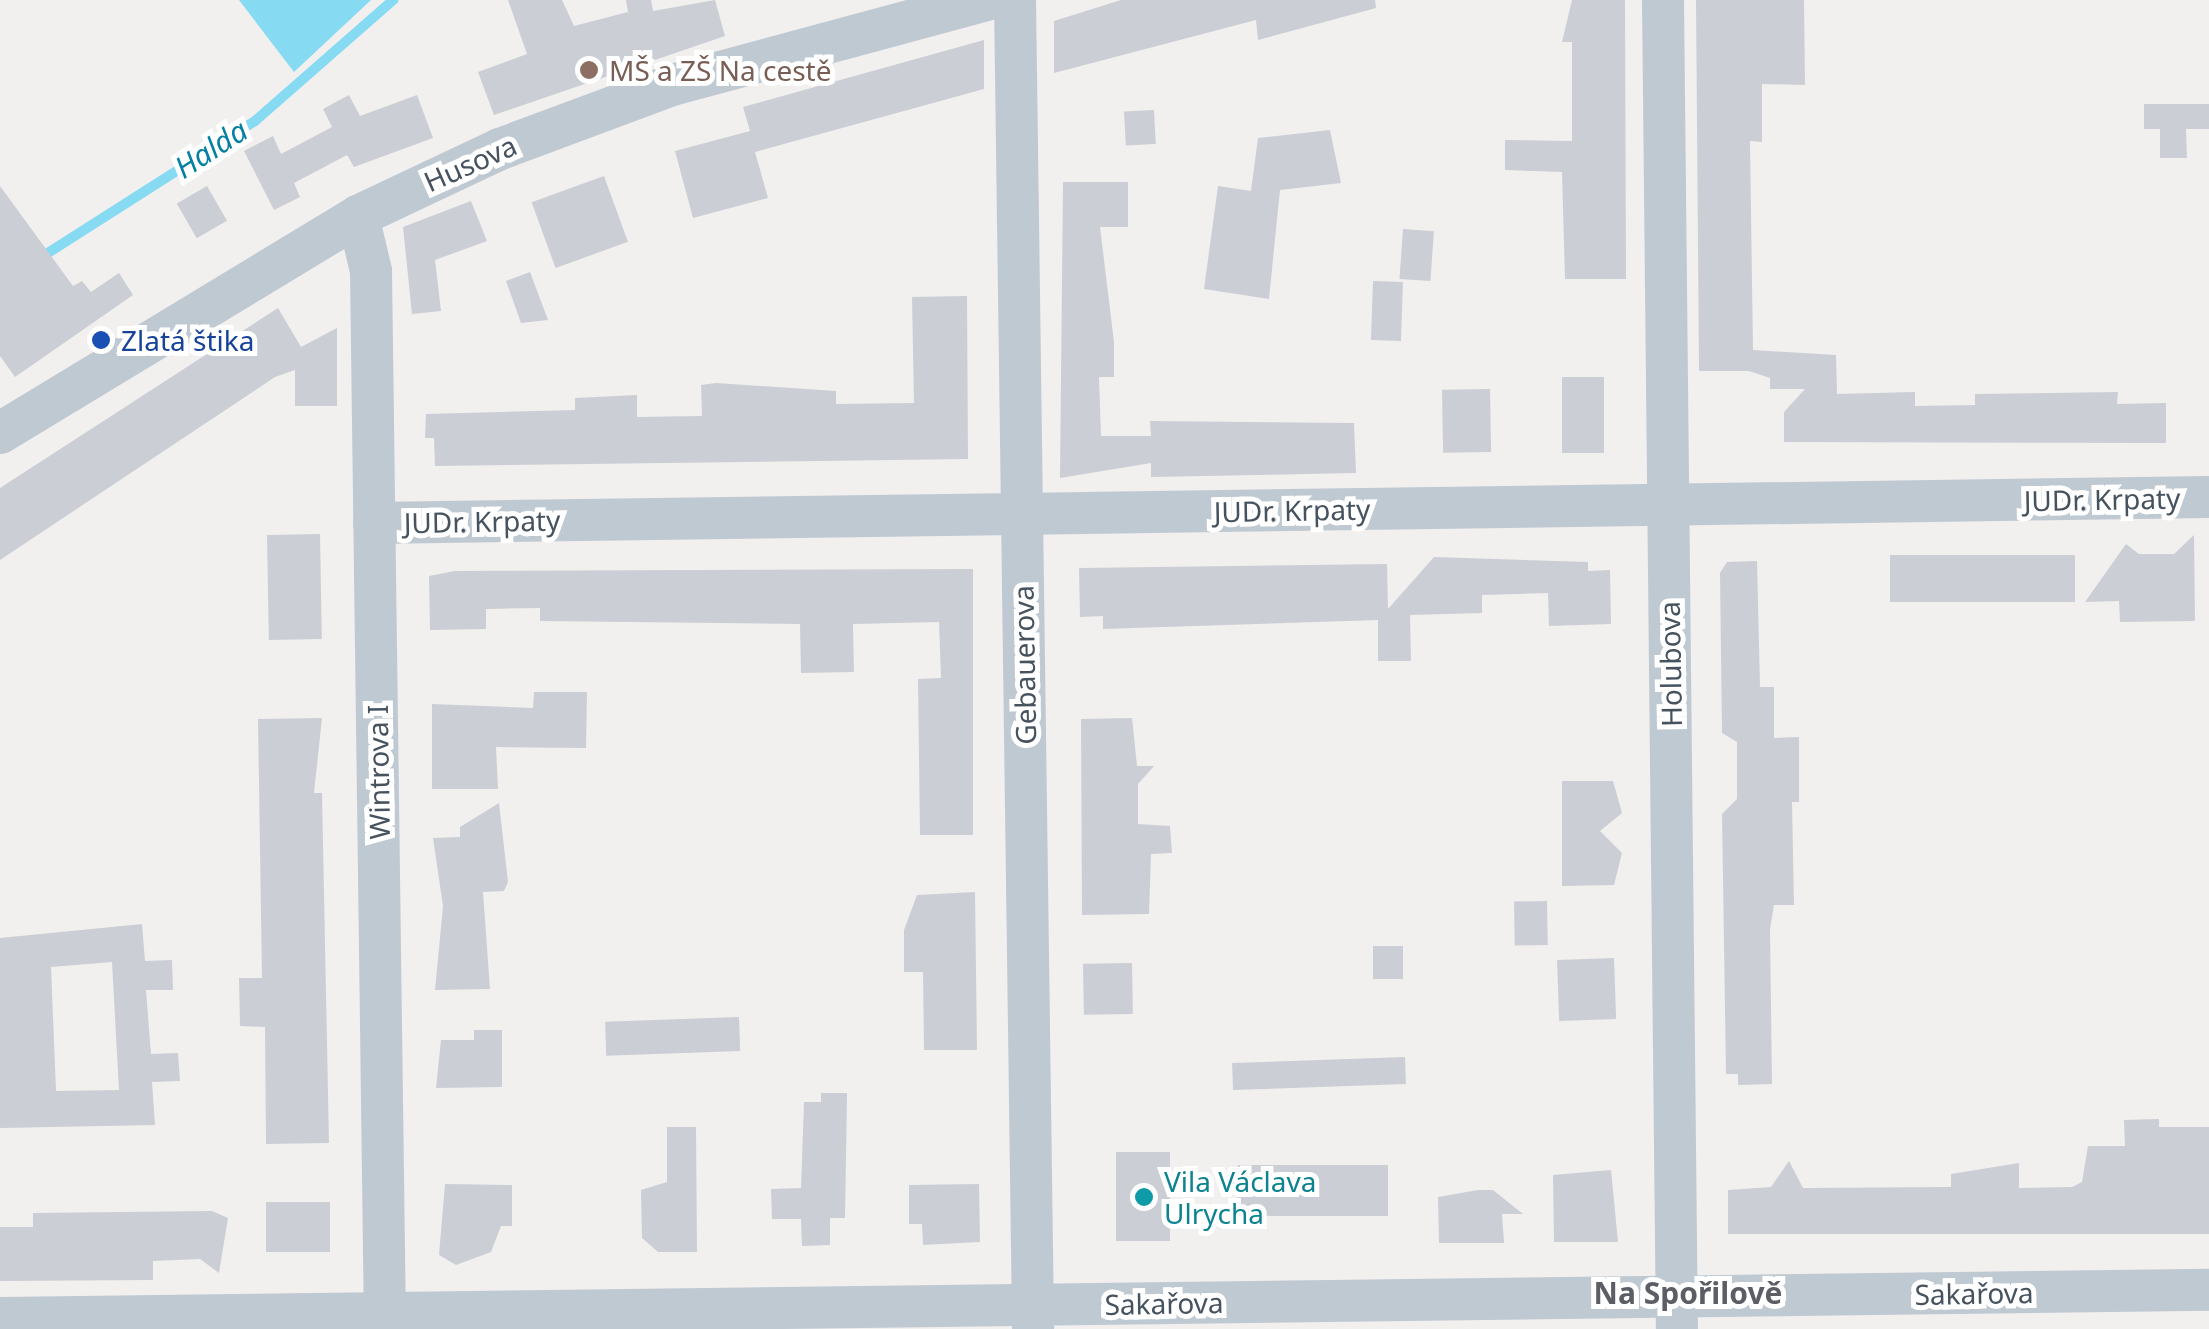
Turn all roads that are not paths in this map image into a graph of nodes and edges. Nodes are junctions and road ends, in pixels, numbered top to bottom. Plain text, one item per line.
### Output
1 (987, 0) edge
2 (1015, 0) edge
3 (1663, 0) edge
4 (358, 216) junction
5 (0, 433) edge
6 (2209, 498) edge
7 (1668, 505) junction
8 (1022, 514) junction
9 (374, 523) junction
10 (2209, 1290) edge
11 (1676, 1313) edge
12 (1033, 1317) edge
13 (0, 1318) edge
14 (385, 1321) edge

1 - 4 street, Husova
2 - 8 street, Gebauerova
3 - 7 street, Holubova
4 - 5 street, Husova
4 - 9 street, Wintrova I
6 - 7 street, JUDr. Krpaty
7 - 8 street, JUDr. Krpaty
7 - 11 street, Holubova
8 - 9 street, JUDr. Krpaty
8 - 12 street, Gebauerova
9 - 14 street, Wintrova I
10 - 11 street, Sakařova
11 - 12 street, Sakařova
12 - 14 street, Sakařova
13 - 14 street, Sakařova

